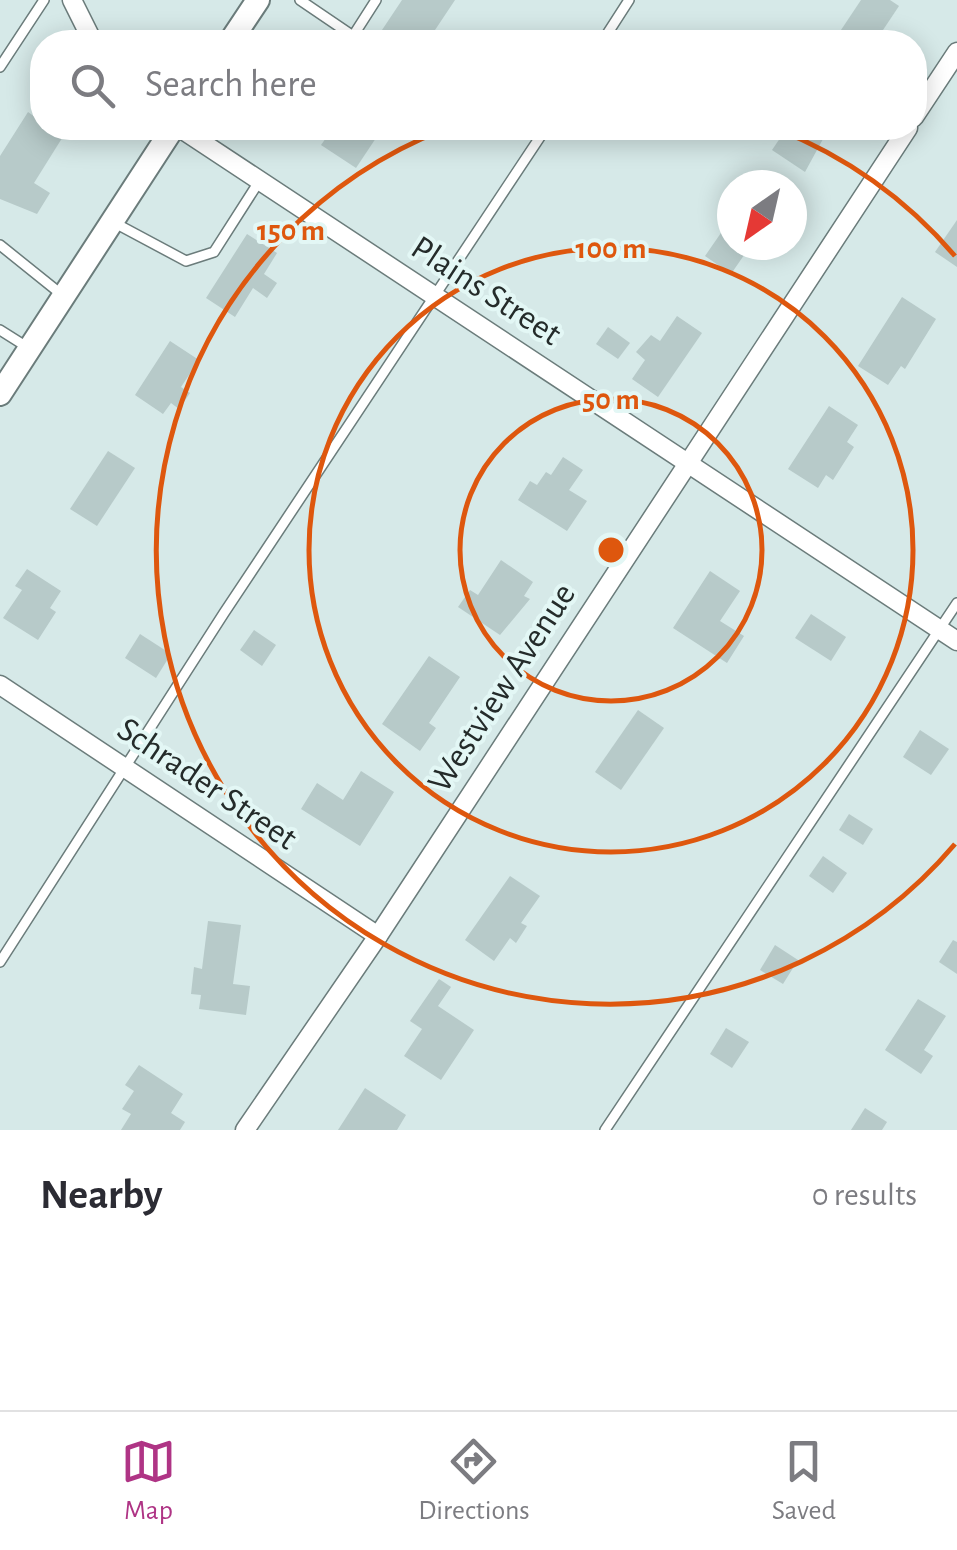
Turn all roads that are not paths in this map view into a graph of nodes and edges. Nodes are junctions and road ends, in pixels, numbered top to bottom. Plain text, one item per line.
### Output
1 (44, 0) edge
2 (72, 0) edge
3 (258, 0) edge
4 (300, 0) edge
5 (376, 0) edge
6 (629, 0) edge
7 (87, 30) edge
8 (238, 30) edge
9 (344, 30) edge
10 (357, 30) edge
11 (610, 30) edge
12 (957, 52) edge
13 (0, 66) edge
14 (927, 97) edge
15 (169, 140) edge
16 (196, 140) edge
17 (538, 140) edge
18 (900, 140) edge
19 (260, 180) junction
20 (112, 222) junction
21 (0, 245) edge
22 (63, 295) junction
23 (436, 297) junction
24 (0, 330) edge
25 (29, 349) junction
26 (0, 394) edge
27 (688, 463) junction
28 (957, 603) edge
29 (940, 630) junction
30 (957, 641) edge
31 (0, 684) edge
32 (125, 769) junction
33 (378, 936) junction
34 (0, 962) edge
35 (245, 1130) edge
36 (605, 1130) edge

1 - 13 lane
2 - 7 street
3 - 8 street
4 - 9 lane
5 - 10 lane
6 - 11 lane
12 - 14 street
15 - 20 street
16 - 19 street, Plains Street
17 - 23 lane
18 - 27 street, Westview Avenue
19 - 20 lane
19 - 23 street, Plains Street
20 - 22 street
21 - 22 lane
22 - 25 street
23 - 27 street, Plains Street
23 - 32 lane
24 - 25 lane
25 - 26 street
27 - 29 street, Plains Street
27 - 33 street, Westview Avenue
28 - 29 lane
29 - 30 street, Plains Street
29 - 36 lane
31 - 32 street, Schrader Street
32 - 33 street, Schrader Street
32 - 34 lane
33 - 35 street, Westview Avenue

